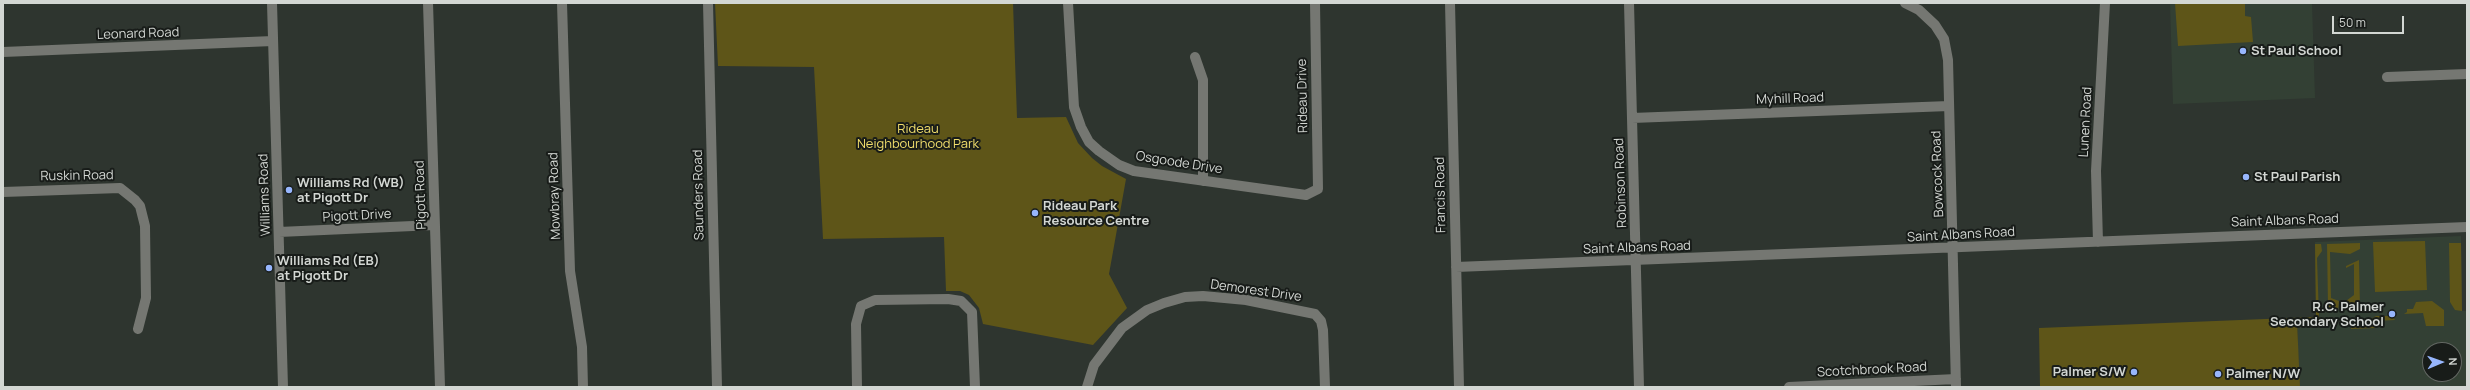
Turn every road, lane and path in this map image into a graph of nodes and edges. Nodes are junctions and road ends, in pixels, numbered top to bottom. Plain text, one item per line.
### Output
1 (272, 3) edge
2 (428, 3) edge
3 (562, 3) edge
4 (708, 3) edge
5 (1068, 3) edge
6 (1315, 3) edge
7 (1450, 3) edge
8 (1629, 3) edge
9 (1905, 3) edge
10 (2105, 3) edge
11 (273, 41) junction
12 (3, 52) edge
13 (1195, 57) dead end
14 (2467, 74) edge
15 (2387, 77) dead end
16 (1949, 106) junction
17 (1632, 118) junction
18 (1203, 181) junction
19 (1318, 190) joint
20 (3, 192) edge
21 (435, 225) junction
22 (2467, 227) edge
23 (279, 232) junction
24 (2098, 242) junction
25 (1953, 248) junction
26 (1636, 261) junction
27 (1456, 267) junction
28 (138, 329) dead end
29 (1956, 383) edge
30 (283, 387) edge
31 (440, 387) edge
32 (583, 387) edge
33 (717, 387) edge
34 (857, 387) edge
35 (975, 387) edge
36 (1087, 387) edge
37 (1325, 387) edge
38 (1459, 387) edge
39 (1639, 387) edge
40 (1789, 387) edge

1 - 11 street, Williams Road
2 - 21 street, Pigott Road
3 - 32 street, Mowbray Road
4 - 33 street, Saunders Road
5 - 18 street, Osgoode Drive
6 - 19 street, Rideau Drive
7 - 27 street, Francis Road
8 - 17 street, Robinson Road
9 - 16 street, Bowcock Road
10 - 24 street, Lunen Road
11 - 12 street, Leonard Road
11 - 23 street, Williams Road
13 - 18 street
14 - 15 street
16 - 17 street, Myhill Road
16 - 25 street, Bowcock Road
17 - 26 street, Robinson Road
18 - 19 street, Osgoode Drive
20 - 28 street, Ruskin Road
21 - 23 street, Pigott Drive
21 - 31 street, Pigott Road
22 - 24 street, Saint Albans Road
23 - 30 street, Williams Road
24 - 25 street, Saint Albans Road
25 - 26 street, Saint Albans Road
25 - 29 street, Bowcock Road
26 - 27 street, Saint Albans Road
26 - 39 street, Robinson Road
27 - 38 street, Francis Road
29 - 40 street, Scotchbrook Road
34 - 35 street
36 - 37 street, Demorest Drive

